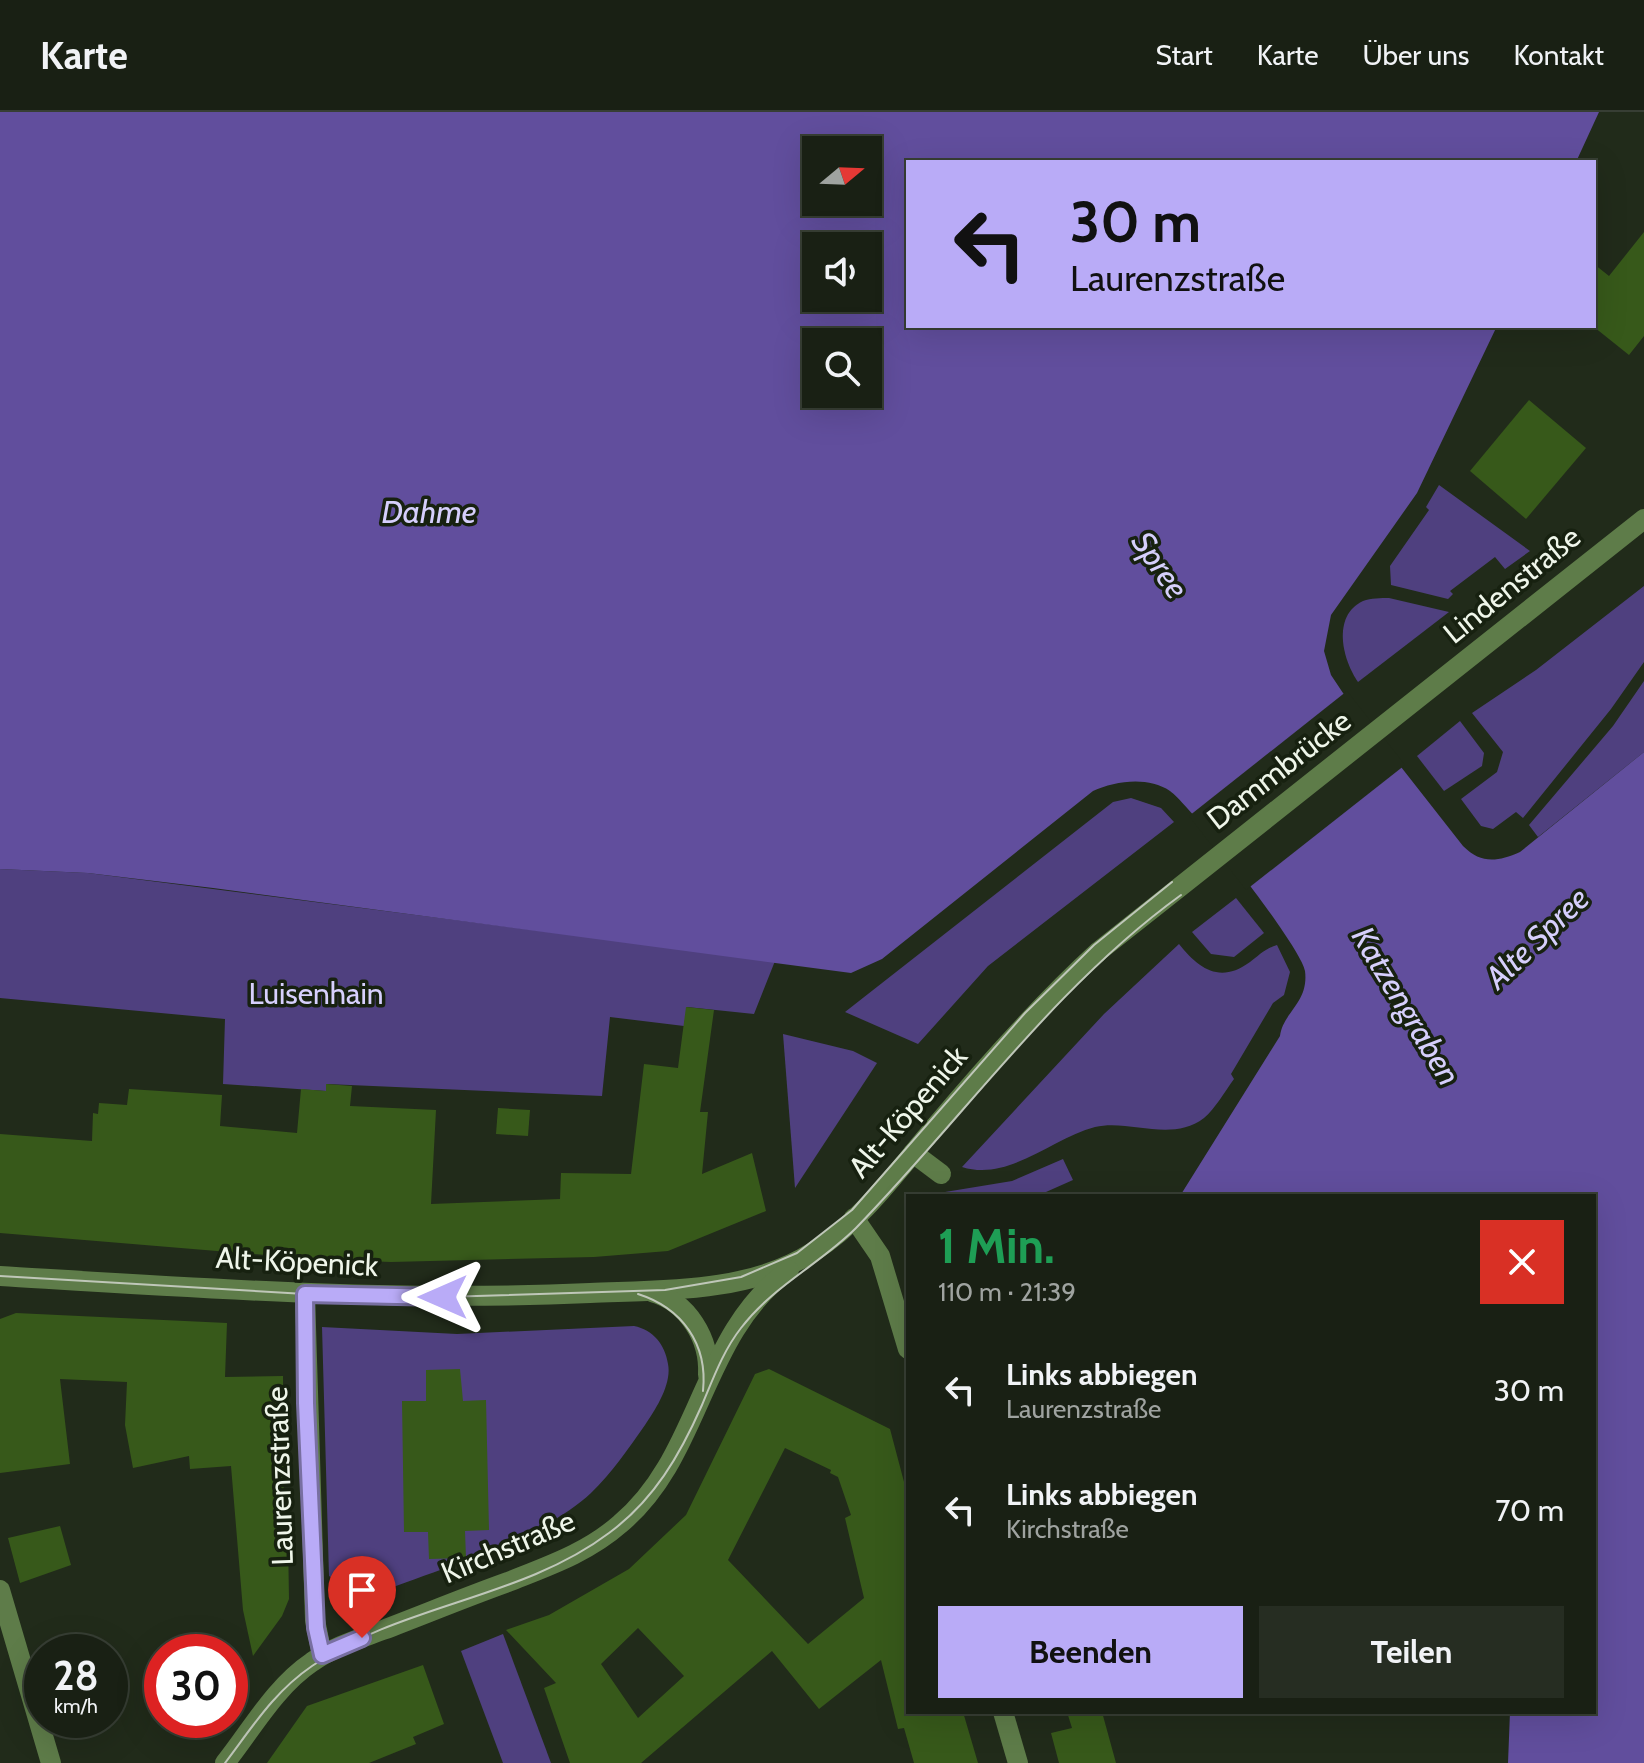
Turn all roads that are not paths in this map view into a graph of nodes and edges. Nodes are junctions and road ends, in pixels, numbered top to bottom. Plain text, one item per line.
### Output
1 (1644, 519) edge
2 (1418, 699) joint
3 (1176, 889) joint
4 (913, 1153) junction
5 (941, 1174) dead end
6 (854, 1218) junction
7 (815, 1251) junction
8 (0, 1276) edge
9 (640, 1290) junction
10 (305, 1294) junction
11 (906, 1342) edge
12 (708, 1379) junction
13 (0, 1590) edge
14 (322, 1655) junction
15 (1004, 1714) edge
16 (51, 1763) edge
17 (225, 1763) edge
18 (1018, 1763) edge

1 - 2 street, Lindenstraße
2 - 3 street, Dammbrücke
3 - 4 street, Alt-Köpenick
4 - 5 street
4 - 6 street, Alt-Köpenick
6 - 7 street, Alt-Köpenick
6 - 11 street
7 - 9 street, Alt-Köpenick
7 - 12 street, Kirchstraße
8 - 10 street, Alt-Köpenick
9 - 10 street, Alt-Köpenick
9 - 12 street, Alt-Köpenick
10 - 14 street, Laurenzstraße
12 - 14 street, Kirchstraße
13 - 16 street
14 - 17 street, Kirchstraße
15 - 18 street

